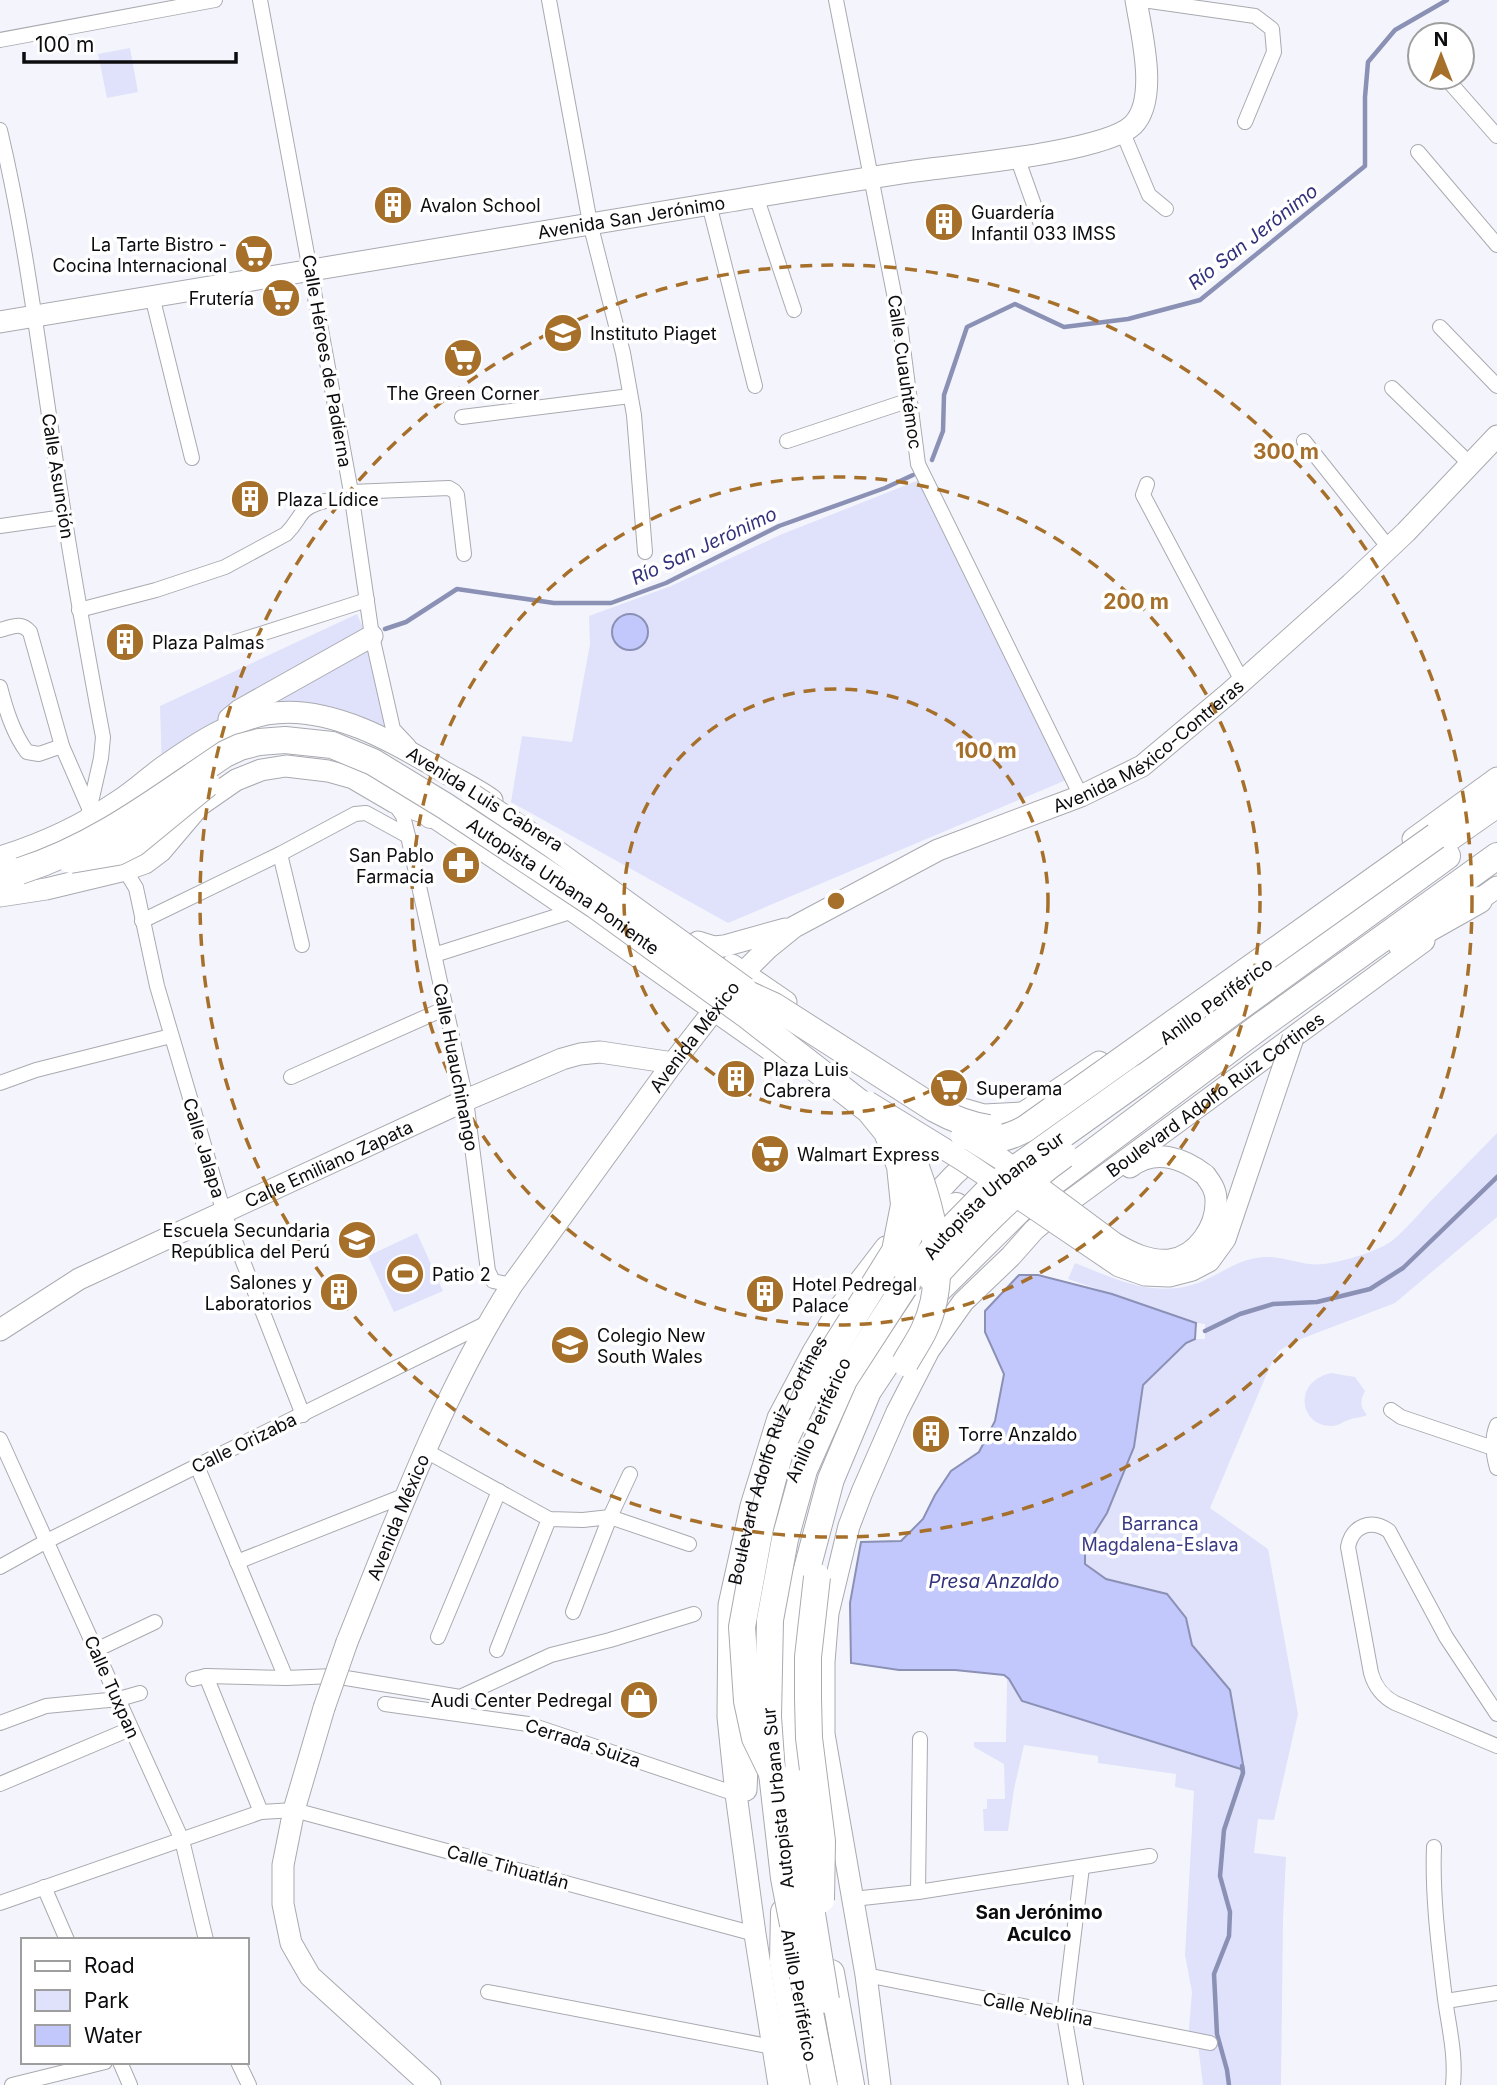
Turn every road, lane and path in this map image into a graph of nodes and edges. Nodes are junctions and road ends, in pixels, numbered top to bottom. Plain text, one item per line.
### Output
1 (215, 0) edge
2 (260, 0) edge
3 (549, 0) edge
4 (836, 0) edge
5 (1136, 0) edge
6 (1143, 0) edge
7 (0, 40) edge
8 (1457, 91) edge
9 (1245, 122) dead end
10 (0, 130) edge
11 (1123, 133) junction
12 (1497, 136) edge
13 (1418, 152) dead end
14 (1017, 157) junction
15 (872, 177) junction
16 (756, 196) junction
17 (709, 204) junction
18 (1166, 209) dead end
19 (590, 223) junction
20 (1043, 230) dead end
21 (1497, 245) edge
22 (311, 270) junction
23 (152, 296) junction
24 (794, 310) dead end
25 (34, 316) junction
26 (0, 322) edge
27 (1440, 327) dead end
28 (755, 386) dead end
29 (1497, 386) edge
30 (1392, 387) dead end
31 (630, 396) junction
32 (910, 400) junction
33 (462, 417) dead end
34 (1497, 436) edge
35 (787, 441) dead end
36 (1304, 441) dead end
37 (192, 458) dead end
38 (1471, 464) junction
39 (1147, 484) dead end
40 (351, 492) junction
41 (325, 501) dead end
42 (64, 517) junction
43 (0, 526) edge
44 (1389, 548) junction
45 (645, 552) dead end
46 (464, 554) dead end
47 (367, 600) junction
48 (79, 610) junction
49 (0, 630) edge
50 (372, 636) junction
51 (229, 644) dead end
52 (1242, 681) junction
53 (0, 687) edge
54 (327, 718) junction
55 (194, 748) junction
56 (63, 749) junction
57 (418, 755) junction
58 (1497, 778) edge
59 (1082, 796) junction
60 (1490, 798) edge
61 (422, 806) junction
62 (88, 814) junction
63 (1497, 820) edge
64 (408, 836) junction
65 (1497, 838) edge
66 (280, 854) junction
67 (1497, 856) edge
68 (0, 857) edge
69 (145, 863) junction
70 (0, 865) edge
71 (40, 867) junction
72 (125, 870) junction
73 (0, 877) edge
74 (1488, 894) edge
75 (0, 896) edge
76 (573, 911) junction
77 (656, 911) junction
78 (142, 921) junction
79 (794, 927) junction
80 (698, 942) junction
81 (302, 945) dead end
82 (621, 946) junction
83 (434, 955) junction
84 (735, 979) junction
85 (446, 1008) junction
86 (713, 1011) junction
87 (1258, 1028) junction
88 (171, 1036) junction
89 (1293, 1038) junction
90 (673, 1063) junction
91 (291, 1077) dead end
92 (1142, 1078) junction
93 (0, 1083) edge
94 (466, 1100) junction
95 (881, 1111) junction
96 (1023, 1112) junction
97 (964, 1136) junction
98 (1079, 1195) junction
99 (956, 1206) junction
100 (224, 1213) junction
101 (911, 1219) junction
102 (876, 1258) junction
103 (512, 1285) junction
104 (489, 1322) junction
105 (0, 1330) edge
106 (1391, 1410) dead end
107 (303, 1415) junction
108 (1497, 1425) edge
109 (0, 1439) edge
110 (1493, 1448) junction
111 (426, 1451) junction
112 (5, 1463) edge
113 (197, 1466) junction
114 (1497, 1468) edge
115 (630, 1474) dead end
116 (499, 1491) junction
117 (406, 1495) junction
118 (610, 1517) junction
119 (549, 1519) junction
120 (45, 1542) junction
121 (689, 1544) dead end
122 (237, 1562) junction
123 (0, 1567) edge
124 (573, 1612) dead end
125 (694, 1614) dead end
126 (155, 1622) dead end
127 (438, 1637) dead end
128 (96, 1650) junction
129 (497, 1650) dead end
130 (286, 1678) junction
131 (140, 1693) dead end
132 (119, 1699) junction
133 (385, 1704) dead end
134 (1497, 1714) edge
135 (0, 1723) edge
136 (130, 1729) junction
137 (920, 1739) dead end
138 (1497, 1746) edge
139 (772, 1773) junction
140 (0, 1784) edge
141 (736, 1794) junction
142 (295, 1810) junction
143 (261, 1812) junction
144 (182, 1840) junction
145 (743, 1842) junction
146 (1434, 1847) dead end
147 (1150, 1856) dead end
148 (1082, 1867) junction
149 (44, 1887) junction
150 (918, 1892) junction
151 (853, 1899) junction
152 (0, 1903) edge
153 (784, 1912) junction
154 (755, 1934) junction
155 (66, 1938) edge
156 (206, 1938) edge
157 (820, 1968) junction
158 (866, 1975) junction
159 (488, 1992) dead end
160 (1497, 1993) edge
161 (1446, 2001) junction
162 (1064, 2015) junction
163 (1210, 2043) dead end
164 (773, 2048) junction
165 (97, 2064) edge
166 (121, 2064) edge
167 (239, 2064) edge
168 (12, 2085) edge
169 (130, 2085) edge
170 (249, 2085) edge
171 (430, 2085) edge
172 (779, 2085) edge
173 (802, 2085) edge
174 (815, 2085) edge
175 (824, 2085) edge
176 (839, 2085) edge
177 (851, 2085) edge
178 (880, 2085) edge
179 (1076, 2085) edge
180 (1453, 2085) edge

1 - 7 street
2 - 22 street, Calle Héroes de Padierna
3 - 19 street
4 - 15 street, Calle Cuauhtémoc
5 - 11 main road
6 - 9 street
8 - 12 street
10 - 25 street, Calle Asunción
11 - 14 main road, Avenida San Jerónimo
11 - 18 street
13 - 21 street
14 - 15 main road, Avenida San Jerónimo
14 - 20 street
15 - 16 main road, Avenida San Jerónimo
15 - 32 street, Calle Cuauhtémoc
16 - 17 main road, Avenida San Jerónimo
16 - 24 street
17 - 19 main road, Avenida San Jerónimo
17 - 28 street
19 - 22 main road, Avenida San Jerónimo
19 - 31 street
22 - 23 main road, Avenida San Jerónimo
22 - 40 street, Calle Héroes de Padierna
23 - 25 main road, Avenida San Jerónimo
23 - 37 street
25 - 26 main road, Avenida San Jerónimo
25 - 42 street, Calle Asunción
27 - 29 street
30 - 38 street
31 - 33 street
31 - 45 street
32 - 35 street
32 - 59 street, Calle Cuauhtémoc
34 - 38 main road, Avenida México-Contreras
36 - 44 street
38 - 44 main road, Avenida México-Contreras
39 - 52 street
40 - 46 street
40 - 47 street, Calle Héroes de Padierna
41 - 48 street
42 - 43 street
42 - 48 street, Calle Asunción
44 - 52 main road, Avenida México-Contreras
47 - 50 street, Calle Héroes de Padierna
47 - 51 street
48 - 62 street, Calle Asunción
49 - 56 street
50 - 55 main road
50 - 57 street, Calle Héroes de Padierna
52 - 59 main road, Avenida México-Contreras
53 - 56 street
54 - 55 main road, Avenida Luis Cabrera
54 - 57 main road, Avenida Luis Cabrera
54 - 97 main road, bridge
55 - 62 main road, Avenida Luis Cabrera
56 - 62 street
57 - 77 main road, Avenida Luis Cabrera
58 - 60 main road, Boulevard Adolfo Ruiz Cortines
59 - 79 main road, Avenida México-Contreras
60 - 96 main road, Boulevard Adolfo Ruiz Cortines
60 - 97 highway, bridge
60 - 99 highway, Anillo Periférico
61 - 64 street, Calle Huauchinango
61 - 69 main road, Avenida Luis Cabrera
61 - 69 main road, Avenida Luis Cabrera
61 - 71 highway, bridge
61 - 76 main road, Avenida Luis Cabrera
61 - 95 main road, Avenida Luis Cabrera, bridge
62 - 71 main road, Avenida Luis Cabrera
63 - 92 highway, Autopista Urbana Sur
64 - 66 street
64 - 83 street, Calle Huauchinango
65 - 157 highway, Autopista Urbana Sur, bridge
66 - 78 street
66 - 81 street
67 - 87 highway, Anillo Periférico
68 - 71 main road, Avenida Luis Cabrera
69 - 72 main road, Avenida Luis Cabrera
70 - 84 highway, Autopista Urbana Poniente
71 - 72 main road, Avenida Luis Cabrera
71 - 73 highway, Autopista Urbana Poniente, bridge
71 - 75 main road, Avenida Luis Cabrera
71 - 139 highway, Autopista Urbana Poniente, bridge
72 - 78 street, Calle Jalapa
74 - 87 highway
74 - 89 main road, Boulevard Adolfo Ruiz Cortines
76 - 82 main road, Avenida Luis Cabrera
76 - 83 street
77 - 80 main road, Avenida Luis Cabrera
77 - 82 main road
78 - 88 street, Calle Jalapa
79 - 80 main road
79 - 84 main road, Avenida México-Contreras
80 - 84 main road, Avenida Luis Cabrera
82 - 86 main road, Avenida Luis Cabrera
83 - 85 street, Calle Huauchinango
84 - 86 main road, Avenida México
84 - 92 highway, bridge
84 - 96 main road, Avenida Luis Cabrera
84 - 157 highway, bridge
85 - 91 street
85 - 94 street, Calle Huauchinango
86 - 90 main road, Avenida México
86 - 101 main road, Avenida Luis Cabrera
87 - 177 highway, Anillo Periférico
88 - 93 street
88 - 100 street, Calle Jalapa
89 - 95 main road, Avenida Luis Cabrera, bridge
89 - 98 main road, Boulevard Adolfo Ruiz Cortines
90 - 94 main road, Calle Emiliano Zapata
90 - 103 main road, Avenida México
92 - 139 highway, Autopista Urbana Sur, bridge
94 - 100 main road, Calle Emiliano Zapata
94 - 103 street, Calle Huauchinango
95 - 145 main road, bridge
96 - 101 main road, Boulevard Adolfo Ruiz Cortines
97 - 98 main road, bridge
98 - 151 main road, Boulevard Adolfo Ruiz Cortines
99 - 102 highway
99 - 153 highway, Anillo Periférico
100 - 105 main road, Calle Emiliano Zapata
100 - 107 street, Calle Jalapa
101 - 102 main road, Boulevard Adolfo Ruiz Cortines
102 - 141 main road, Boulevard Adolfo Ruiz Cortines
103 - 104 main road, Avenida México
104 - 107 street, Calle Orizaba
104 - 111 main road, Avenida México
106 - 110 street
107 - 113 street, Calle Orizaba
108 - 110 street
109 - 112 street, Calle Tuxpan
110 - 114 street
111 - 116 street
111 - 117 main road, Avenida México
112 - 120 street, Calle Tuxpan
113 - 120 street, Calle Orizaba
113 - 122 street
115 - 118 street
116 - 119 street
116 - 127 street
117 - 122 street
117 - 142 main road, Avenida México, bridge
118 - 119 street
118 - 121 street
118 - 124 street
119 - 129 street
120 - 123 street, Calle Orizaba
120 - 128 street, Calle Tuxpan
122 - 130 street
125 - 130 street
126 - 128 street
128 - 132 street, Calle Tuxpan
130 - 143 street
131 - 132 street
132 - 135 street
132 - 136 street, Calle Tuxpan
133 - 141 street, Cerrada Suiza
134 - 138 street
136 - 140 street
136 - 144 street, Calle Tuxpan
137 - 150 street
139 - 175 highway, Autopista Urbana Sur, bridge
141 - 145 main road, Boulevard Adolfo Ruiz Cortines
142 - 143 street, Calle Tihuatlán
142 - 154 street, Calle Tihuatlán
142 - 171 main road, Avenida México
143 - 144 street, Calle Tihuatlán
144 - 149 street, Calle Tihuatlán
144 - 156 street, Calle Tuxpan
145 - 154 main road, Boulevard Adolfo Ruiz Cortines
146 - 161 street
147 - 148 street
148 - 150 street
148 - 162 street
149 - 152 street, Calle Tihuatlán
149 - 155 street
150 - 151 street
151 - 158 main road, Boulevard Adolfo Ruiz Cortines
153 - 173 highway
153 - 174 highway, Anillo Periférico
154 - 164 main road, Boulevard Adolfo Ruiz Cortines
157 - 176 highway, Autopista Urbana Sur, bridge
158 - 162 street, Calle Neblina
158 - 178 main road, Boulevard Adolfo Ruiz Cortines
159 - 164 street
160 - 161 street
161 - 180 street
162 - 163 street, Calle Neblina
162 - 179 street
164 - 172 main road, Boulevard Adolfo Ruiz Cortines
165 - 168 street
166 - 169 street
167 - 170 street

